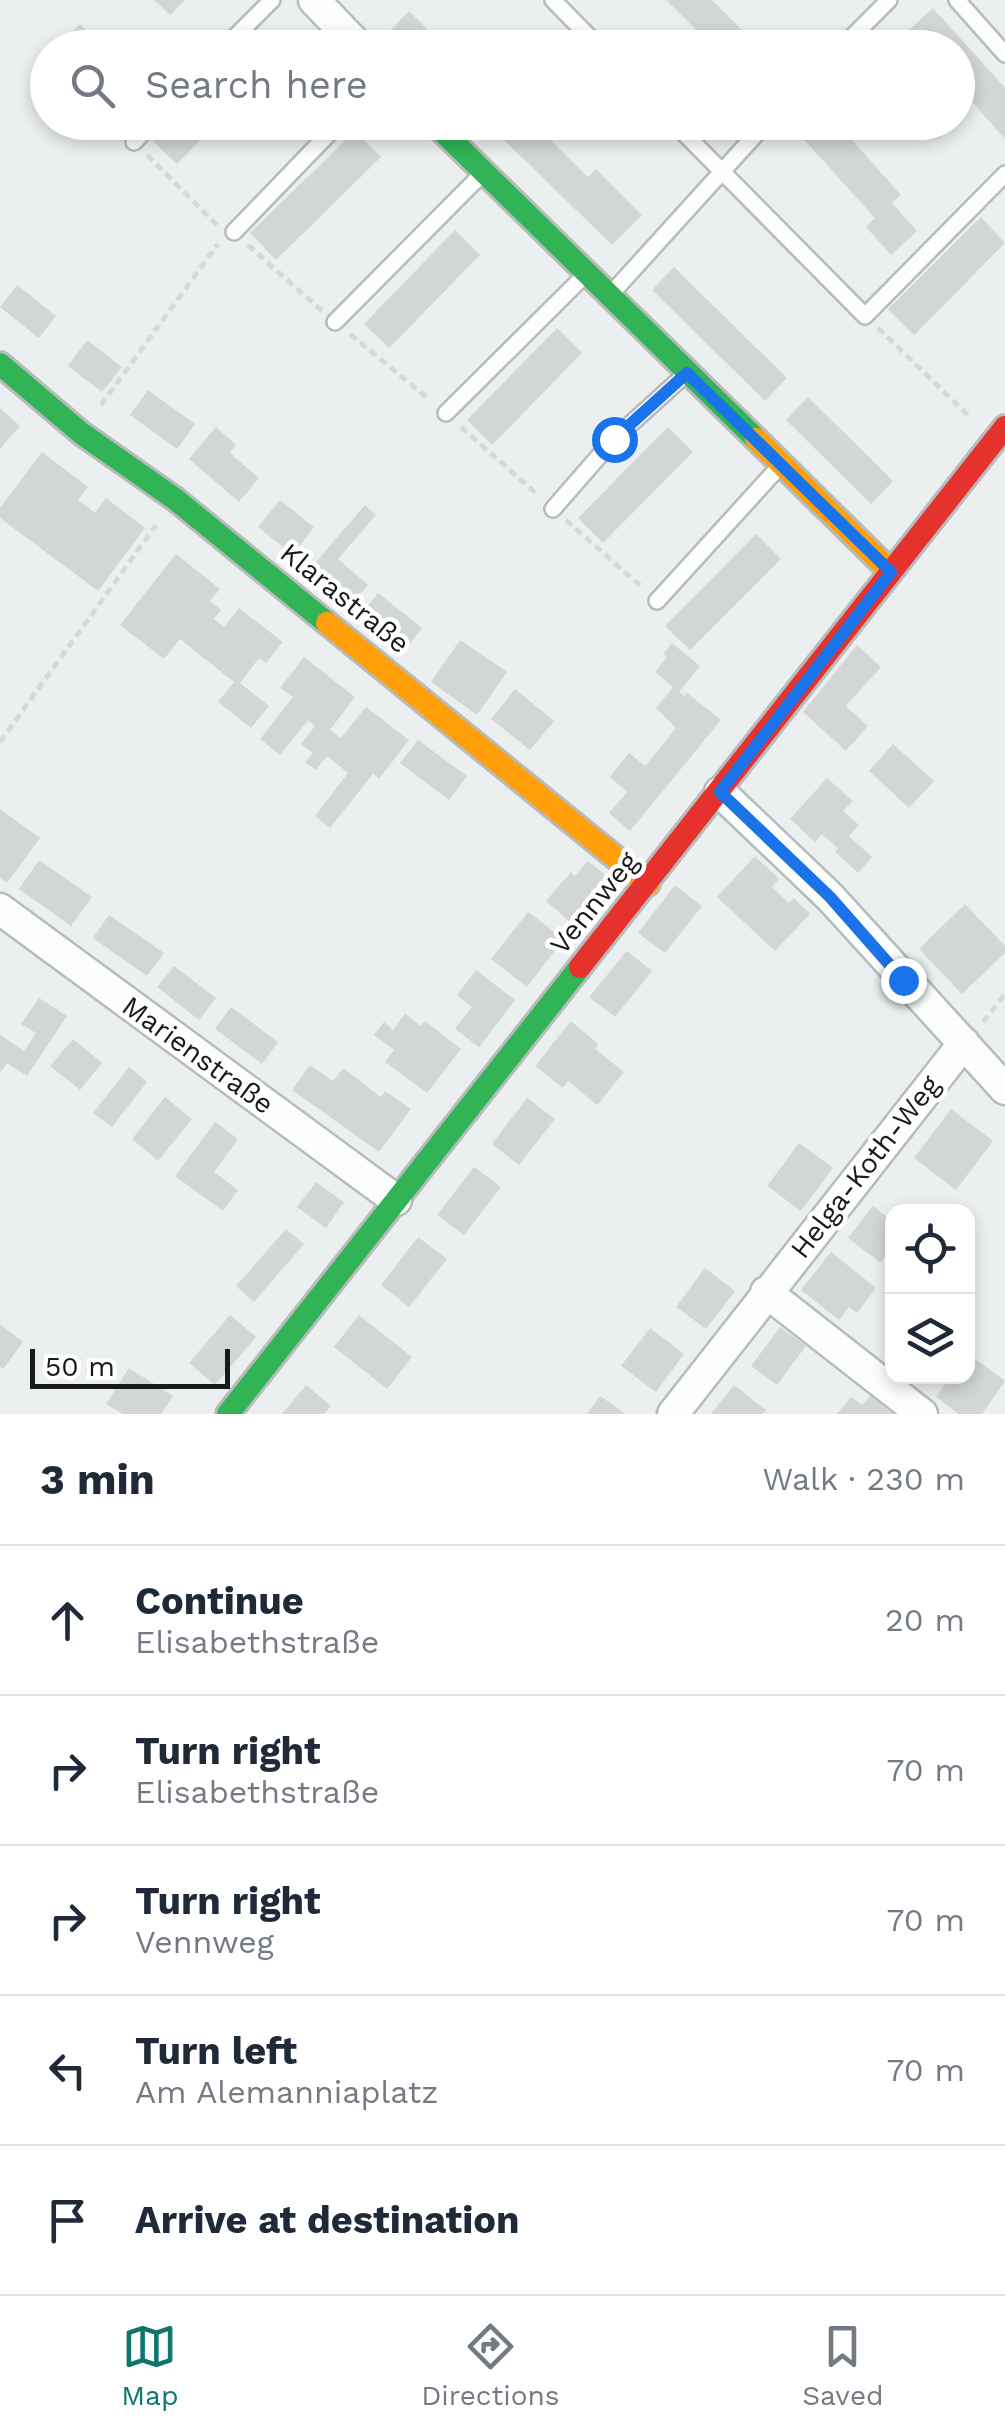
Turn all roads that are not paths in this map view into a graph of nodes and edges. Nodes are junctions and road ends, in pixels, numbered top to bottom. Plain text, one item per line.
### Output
1 (272, 0) edge
2 (314, 0) edge
3 (553, 0) edge
4 (889, 0) edge
5 (957, 0) edge
6 (242, 30) edge
7 (343, 30) edge
8 (582, 30) edge
9 (859, 30) edge
10 (1005, 54) edge
11 (323, 140) edge
12 (451, 140) edge
13 (691, 140) edge
14 (750, 140) edge
15 (721, 171) junction
16 (482, 173) junction
17 (1005, 174) edge
18 (234, 232) road end
19 (588, 272) junction
20 (611, 294) junction
21 (335, 322) road end
22 (0, 364) edge
23 (687, 373) junction
24 (446, 413) road end
25 (999, 434) edge
26 (780, 466) junction
27 (553, 508) road end
28 (891, 572) junction
29 (657, 601) road end
30 (720, 792) junction
31 (648, 884) junction
32 (0, 909) edge
33 (964, 1043) junction
34 (1005, 1089) edge
35 (396, 1200) junction
36 (766, 1292) junction
37 (228, 1414) edge
38 (673, 1414) edge
39 (922, 1414) edge

1 - 6 lane
2 - 7 street
3 - 8 lane
4 - 9 lane
5 - 10 lane
11 - 18 lane
12 - 16 street
13 - 15 lane
14 - 15 lane
15 - 17 lane
15 - 20 lane
16 - 19 street
16 - 21 lane
19 - 20 street
19 - 24 lane
20 - 23 street
22 - 31 street, Klarastraße
23 - 26 street
23 - 27 lane
25 - 28 street, Vennweg
26 - 28 street
26 - 29 lane
28 - 30 street, Vennweg
30 - 31 street, Vennweg
30 - 33 street
31 - 35 street, Vennweg
32 - 35 street, Marienstraße
33 - 34 street
33 - 36 street, Helga-Koth-Weg
35 - 37 street, Vennweg
36 - 38 street, Helga-Koth-Weg
36 - 39 street

